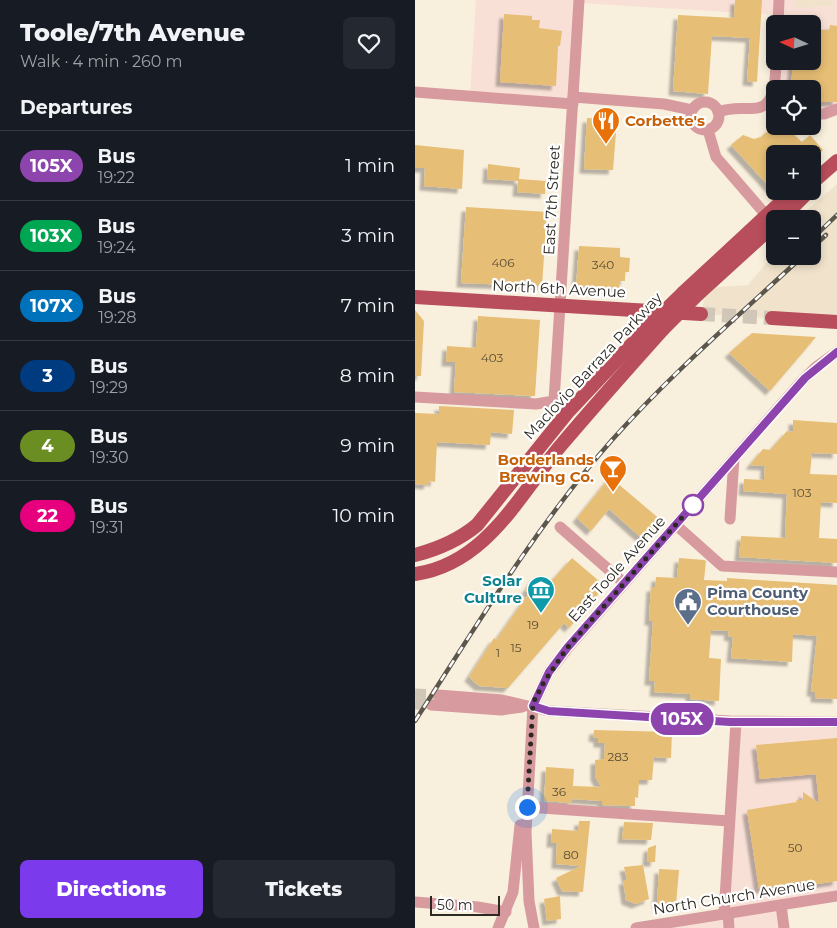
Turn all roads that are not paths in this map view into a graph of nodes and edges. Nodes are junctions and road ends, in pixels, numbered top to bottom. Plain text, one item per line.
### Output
1 (579, 0) edge
2 (779, 0) edge
3 (778, 15) edge
4 (415, 92) edge
5 (573, 101) junction
6 (766, 102) edge
7 (692, 110) junction
8 (837, 110) edge
9 (718, 112) junction
10 (821, 114) edge
11 (708, 130) junction
12 (837, 161) edge
13 (821, 176) edge
14 (786, 200) edge
15 (798, 200) edge
16 (778, 210) edge
17 (789, 210) edge
18 (766, 215) edge
19 (766, 223) edge
20 (766, 224) edge
21 (415, 297) edge
22 (561, 305) junction
23 (701, 314) tunnel mouth
24 (772, 318) tunnel mouth
25 (837, 322) edge
26 (837, 352) edge
27 (825, 360) junction
28 (837, 361) edge
29 (415, 397) edge
30 (733, 458) junction
31 (730, 519) dead end
32 (677, 525) junction
33 (560, 526) dead end
34 (415, 556) edge
35 (837, 572) edge
36 (415, 574) edge
37 (624, 583) junction
38 (438, 695) tunnel mouth
39 (431, 706) tunnel mouth
40 (533, 706) junction
41 (737, 722) junction
42 (837, 722) edge
43 (529, 774) junction
44 (527, 807) junction
45 (729, 821) junction
46 (837, 896) edge
47 (415, 902) edge
48 (781, 904) junction
49 (506, 912) junction
50 (726, 913) junction
51 (498, 928) edge
52 (534, 928) edge
53 (636, 928) edge
54 (729, 928) edge
55 (785, 928) edge

1 - 5 street, East 7th Street
2 - 3 street
4 - 5 street
5 - 7 street
5 - 22 street, East 7th Street
6 - 9 street
7 - 9 street
7 - 11 street
8 - 10 street
9 - 11 street
11 - 18 street
12 - 13 main road
14 - 16 main road, Maclovio Barraza Parkway
15 - 17 main road
19 - 34 main road, Maclovio Barraza Parkway, bridge
20 - 36 main road, Maclovio Barraza Parkway, bridge
21 - 22 main road, North 6th Avenue
22 - 23 main road, North 6th Avenue
22 - 29 street, East 7th Street
24 - 25 main road
26 - 27 street, East Toole Avenue
27 - 28 street
27 - 30 street, East Toole Avenue
30 - 31 street
30 - 32 street, East Toole Avenue
32 - 35 street
32 - 37 street, East Toole Avenue
33 - 37 street
37 - 40 street, East Toole Avenue
38 - 40 street
39 - 40 street
40 - 41 street
40 - 43 street
41 - 42 street
41 - 45 street
43 - 44 street
43 - 49 street
44 - 45 street
44 - 52 street
45 - 50 street
46 - 48 street, North Church Avenue
47 - 49 street
48 - 50 street, North Church Avenue
48 - 55 street
49 - 51 street
50 - 53 street, North Church Avenue
50 - 54 street

